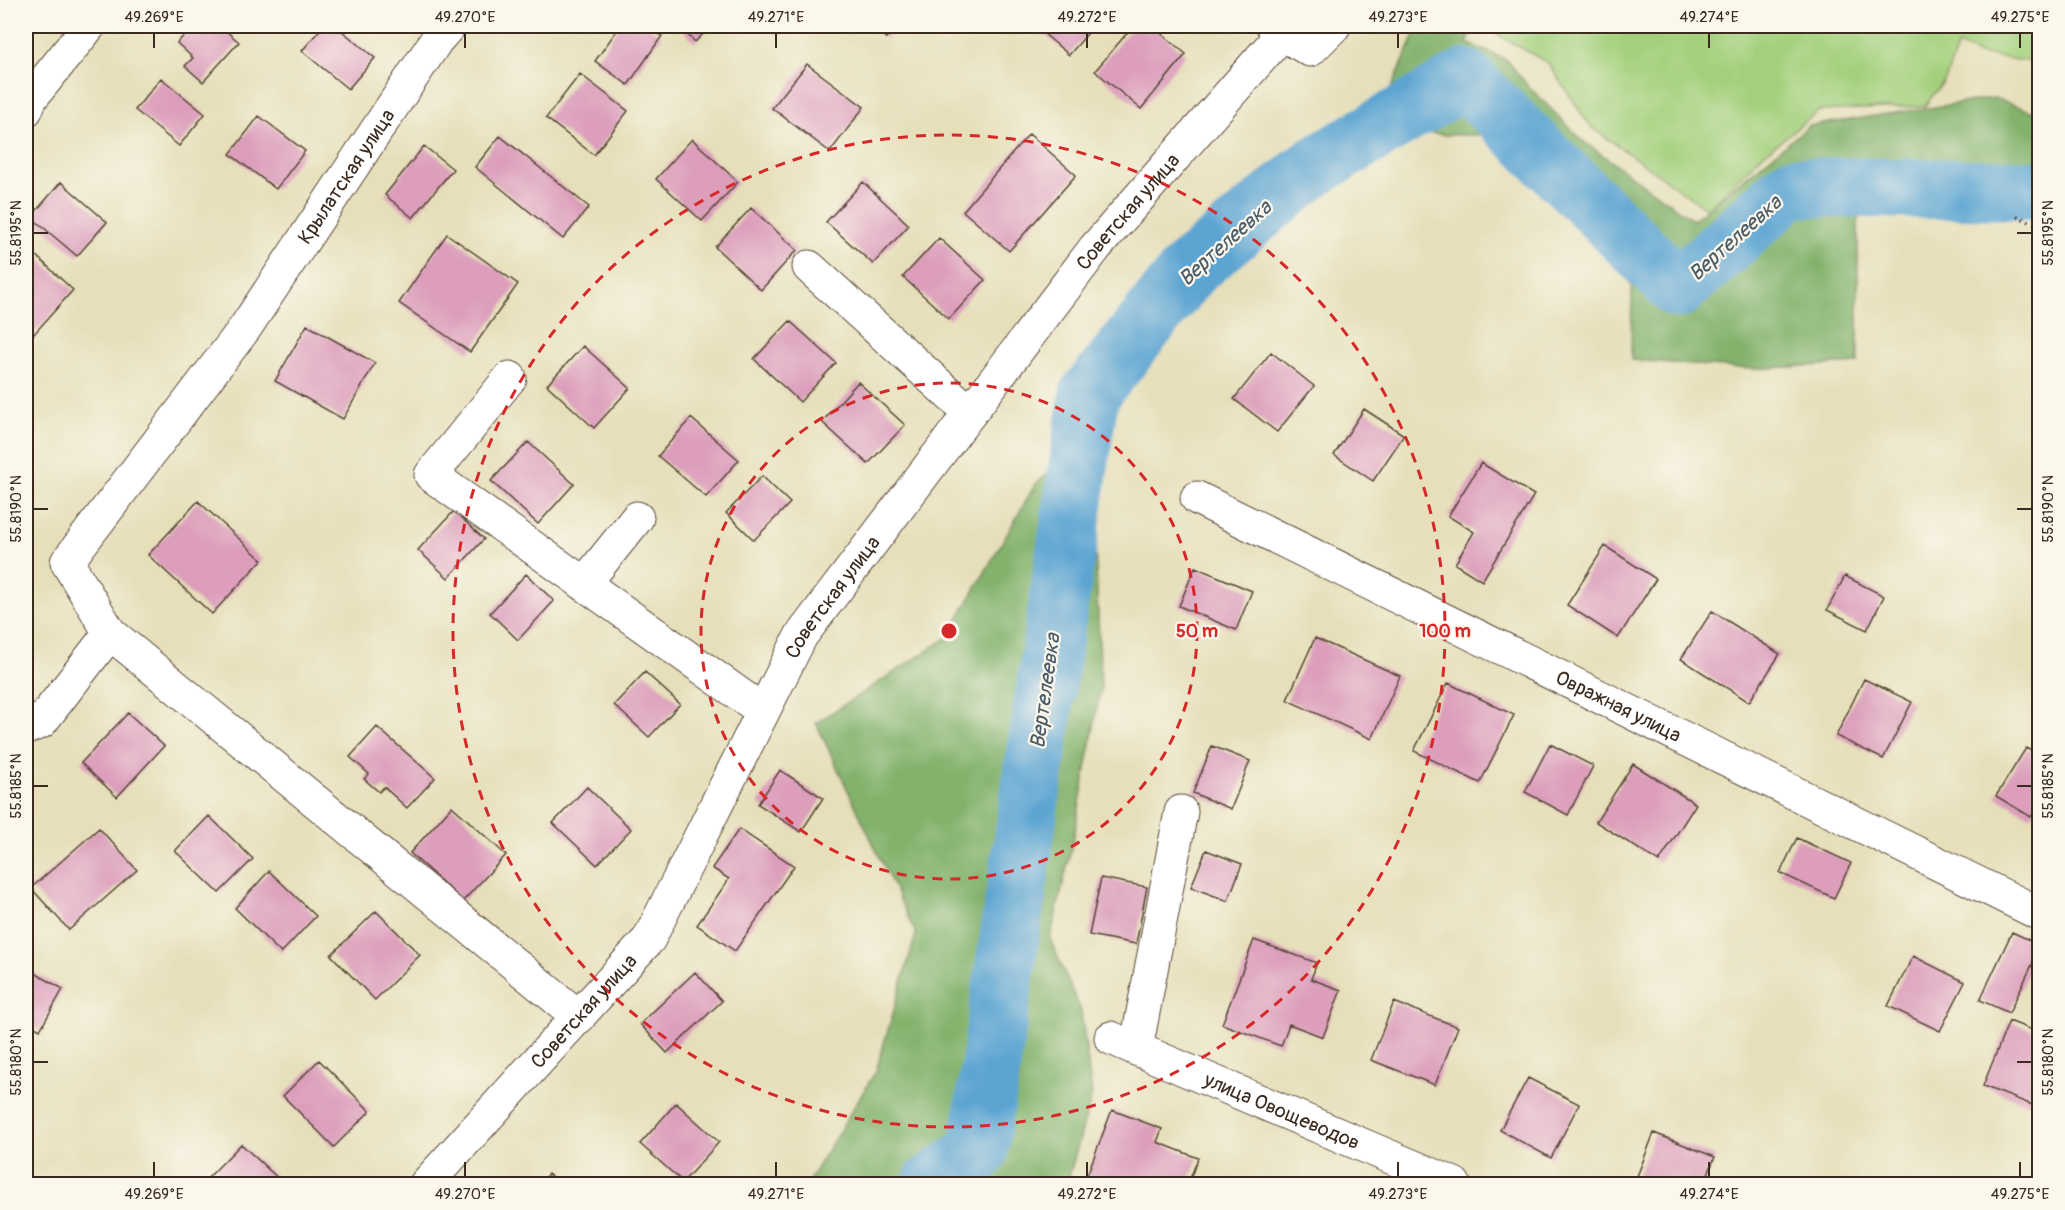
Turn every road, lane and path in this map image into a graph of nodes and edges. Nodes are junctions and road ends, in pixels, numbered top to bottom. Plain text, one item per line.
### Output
1 (89, 26) edge
2 (449, 26) edge
3 (1334, 26) edge
4 (1277, 30) edge
5 (26, 110) edge
6 (2018, 216) dead end
7 (2040, 226) edge
8 (809, 267) dead end
9 (510, 378) dead end
10 (970, 413) junction
11 (1197, 498) dead end
12 (637, 518) dead end
13 (584, 584) junction
14 (110, 633) junction
15 (763, 711) junction
16 (26, 728) edge
17 (1181, 812) dead end
18 (2040, 914) edge
19 (579, 1017) junction
20 (426, 1185) edge
21 (1454, 1185) edge

1 - 5 street
2 - 14 street, Крылатская улица
3 - 4 street
4 - 10 street, Советская улица
6 - 7 path
8 - 10 street
9 - 13 street
10 - 15 street, Советская улица
11 - 18 street, Овражная улица
12 - 13 street
13 - 15 street
14 - 16 street
14 - 19 street
15 - 19 street, Советская улица
17 - 21 street, улица Овощеводов
19 - 20 street, Советская улица

